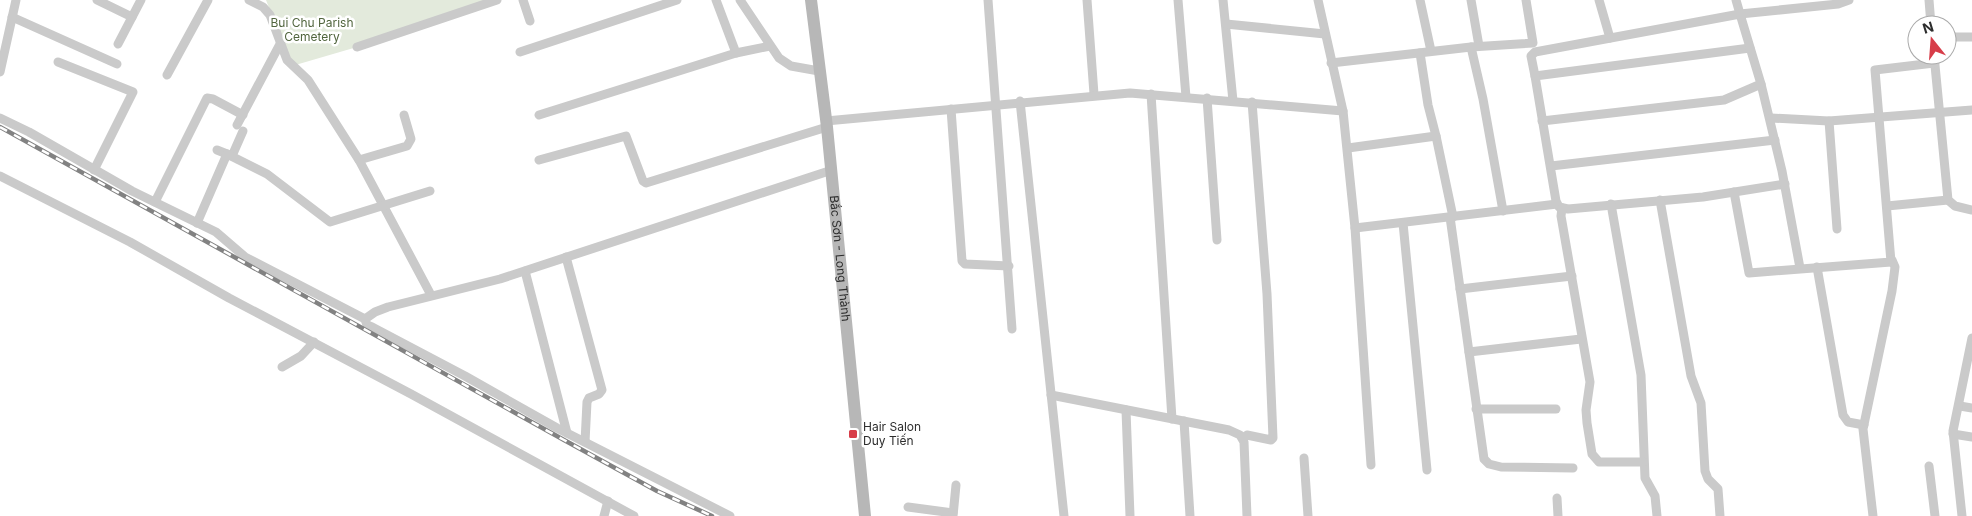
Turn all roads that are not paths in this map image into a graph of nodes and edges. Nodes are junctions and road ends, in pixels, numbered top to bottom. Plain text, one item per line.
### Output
1 (16, 0) edge
2 (97, 0) edge
3 (141, 0) edge
4 (208, 0) edge
5 (249, 0) edge
6 (497, 0) edge
7 (523, 0) edge
8 (677, 0) edge
9 (716, 0) edge
10 (740, 0) edge
11 (811, 0) edge
12 (988, 0) edge
13 (1087, 0) edge
14 (1178, 0) edge
15 (1224, 0) edge
16 (1318, 0) edge
17 (1420, 0) edge
18 (1471, 0) edge
19 (1526, 0) edge
20 (1599, 0) edge
21 (1736, 0) edge
22 (1849, 0) edge
23 (1929, 0) edge
24 (1796, 3) edge
25 (1740, 14) junction
26 (1930, 15) edge
27 (12, 17) junction
28 (132, 17) junction
29 (530, 21) dead end
30 (1226, 24) junction
31 (1325, 34) junction
32 (1957, 37) edge
33 (1972, 37) edge
34 (1610, 38) junction
35 (118, 44) dead end
36 (280, 44) junction
37 (770, 46) junction
38 (1475, 46) junction
39 (357, 47) dead end
40 (1534, 48) junction
41 (1750, 48) junction
42 (1431, 51) junction
43 (520, 52) dead end
44 (1420, 53) junction
45 (736, 54) junction
46 (58, 62) dead end
47 (1331, 63) junction
48 (117, 64) dead end
49 (1907, 64) edge
50 (1935, 65) edge
51 (820, 71) junction
52 (0, 72) edge
53 (167, 75) dead end
54 (1535, 76) junction
55 (1761, 84) junction
56 (1094, 94) junction
57 (1151, 94) junction
58 (1186, 97) junction
59 (1208, 98) junction
60 (1020, 101) junction
61 (1233, 101) junction
62 (1252, 102) junction
63 (994, 104) junction
64 (952, 109) junction
65 (1343, 110) junction
66 (1972, 110) edge
67 (1940, 112) junction
68 (243, 115) junction
69 (404, 115) dead end
70 (539, 116) dead end
71 (1879, 116) junction
72 (0, 118) edge
73 (1771, 118) junction
74 (1829, 120) junction
75 (1542, 121) junction
76 (827, 124) junction
77 (1436, 136) junction
78 (1776, 140) junction
79 (1348, 148) junction
80 (217, 150) dead end
81 (230, 155) junction
82 (359, 160) junction
83 (540, 160) dead end
84 (1551, 166) junction
85 (94, 170) junction
86 (832, 170) junction
87 (0, 176) edge
88 (1785, 184) junction
89 (430, 191) dead end
90 (1734, 192) junction
91 (1660, 200) junction
92 (1948, 200) junction
93 (155, 202) junction
94 (1611, 204) junction
95 (384, 206) junction
96 (1559, 206) junction
97 (1887, 206) junction
98 (1972, 210) edge
99 (1503, 211) junction
100 (1452, 217) junction
101 (197, 223) junction
102 (1403, 223) junction
103 (1355, 228) junction
104 (1837, 230) dead end
105 (1217, 240) dead end
106 (566, 257) junction
107 (1892, 260) junction
108 (1009, 266) junction
109 (1818, 267) junction
110 (1800, 268) junction
111 (526, 271) junction
112 (1572, 276) junction
113 (1460, 288) junction
114 (431, 295) junction
115 (365, 319) junction
116 (1012, 328) dead end
117 (1972, 338) edge
118 (1581, 339) junction
119 (314, 342) junction
120 (1469, 352) junction
121 (1970, 352) edge
122 (282, 367) dead end
123 (1051, 395) junction
124 (1960, 406) junction
125 (1972, 408) edge
126 (1556, 409) dead end
127 (1126, 410) junction
128 (1476, 410) junction
129 (1172, 419) junction
130 (1184, 421) junction
131 (1864, 425) junction
132 (567, 433) junction
133 (1953, 434) junction
134 (1972, 437) edge
135 (1243, 438) junction
136 (585, 442) junction
137 (1304, 458) dead end
138 (1643, 462) junction
139 (1371, 465) dead end
140 (1929, 466) dead end
141 (1573, 468) dead end
142 (1427, 470) dead end
143 (956, 485) dead end
144 (1557, 498) dead end
145 (608, 501) junction
146 (908, 507) dead end
147 (953, 515) edge
148 (604, 516) edge
149 (634, 516) edge
150 (730, 516) edge
151 (866, 516) edge
152 (1064, 516) edge
153 (1130, 516) edge
154 (1190, 516) edge
155 (1247, 516) edge
156 (1308, 516) edge
157 (1558, 516) edge
158 (1657, 516) edge
159 (1720, 516) edge
160 (1873, 516) edge
161 (1935, 516) edge
162 (1962, 516) edge

1 - 27 street
2 - 28 street
3 - 28 street
4 - 53 street
5 - 36 street
6 - 39 street
7 - 29 street
8 - 43 street
9 - 45 street
10 - 37 street
11 - 51 main road, Bắc Sơn - Long Thành
12 - 63 street
13 - 56 street
14 - 58 street
15 - 30 street
16 - 31 street
17 - 42 street
18 - 38 street
19 - 40 street
20 - 34 street
21 - 25 street
22 - 24 street
23 - 26 street
24 - 25 street
25 - 34 street
25 - 41 street
27 - 48 street
27 - 52 street
28 - 35 street
30 - 31 street
30 - 61 street
31 - 47 street
32 - 33 street
34 - 40 street
36 - 68 street
36 - 82 street
37 - 45 street
37 - 51 street
38 - 40 street
38 - 42 street
38 - 99 street
40 - 54 street
41 - 54 street
41 - 55 street
42 - 44 street
44 - 47 street
44 - 77 street
45 - 70 street
46 - 85 street
47 - 65 street
49 - 71 street
50 - 67 street
51 - 76 main road, Bắc Sơn - Long Thành
54 - 75 street
55 - 73 street
55 - 75 street
56 - 57 street
56 - 60 street
57 - 58 street
57 - 129 street
58 - 59 street
59 - 61 street
59 - 105 street
60 - 63 street
60 - 123 street
61 - 62 street
62 - 65 street
62 - 135 street
63 - 64 street
63 - 108 street
64 - 76 street
64 - 108 street
65 - 79 street
66 - 67 street
67 - 71 street
67 - 92 street
68 - 81 street
68 - 93 street
69 - 82 street
71 - 74 street
71 - 97 street
72 - 85 street
73 - 74 street
73 - 78 street
74 - 104 street
75 - 84 street
76 - 83 street
76 - 86 main road, Bắc Sơn - Long Thành
77 - 79 street
77 - 100 street
78 - 84 street
78 - 88 street
79 - 103 street
80 - 81 street
81 - 95 street
81 - 101 street
82 - 95 street
84 - 96 street
85 - 93 street
86 - 106 street
86 - 151 main road, Bắc Sơn - Long Thành
87 - 119 street
88 - 90 street
88 - 110 street
89 - 95 street
90 - 91 street
90 - 110 street
91 - 94 street
91 - 159 street
92 - 97 street
92 - 98 street
93 - 101 street
94 - 96 street
94 - 138 street
95 - 114 street
96 - 99 street
96 - 112 street
97 - 107 street
99 - 100 street
100 - 102 street
100 - 113 street
101 - 115 street
102 - 103 street
102 - 142 street
103 - 139 street
106 - 111 street
106 - 136 street
107 - 109 street
107 - 131 street
108 - 116 street
109 - 110 street
109 - 131 street
111 - 114 street
111 - 132 street
112 - 113 street
112 - 118 street
113 - 120 street
114 - 115 street
115 - 132 street
117 - 121 street
118 - 120 street
118 - 138 street
119 - 122 street
119 - 145 street
120 - 128 street
121 - 124 street
123 - 127 street
123 - 152 street
124 - 125 street
124 - 133 street
126 - 128 street
127 - 129 street
127 - 153 street
128 - 141 street
129 - 130 street
130 - 135 street
130 - 154 street
131 - 160 street
132 - 136 street
133 - 134 street
133 - 162 street
135 - 155 street
136 - 150 street
137 - 156 street
138 - 158 street
140 - 161 street
143 - 147 street
144 - 157 street
145 - 148 street
145 - 149 street
146 - 147 street

